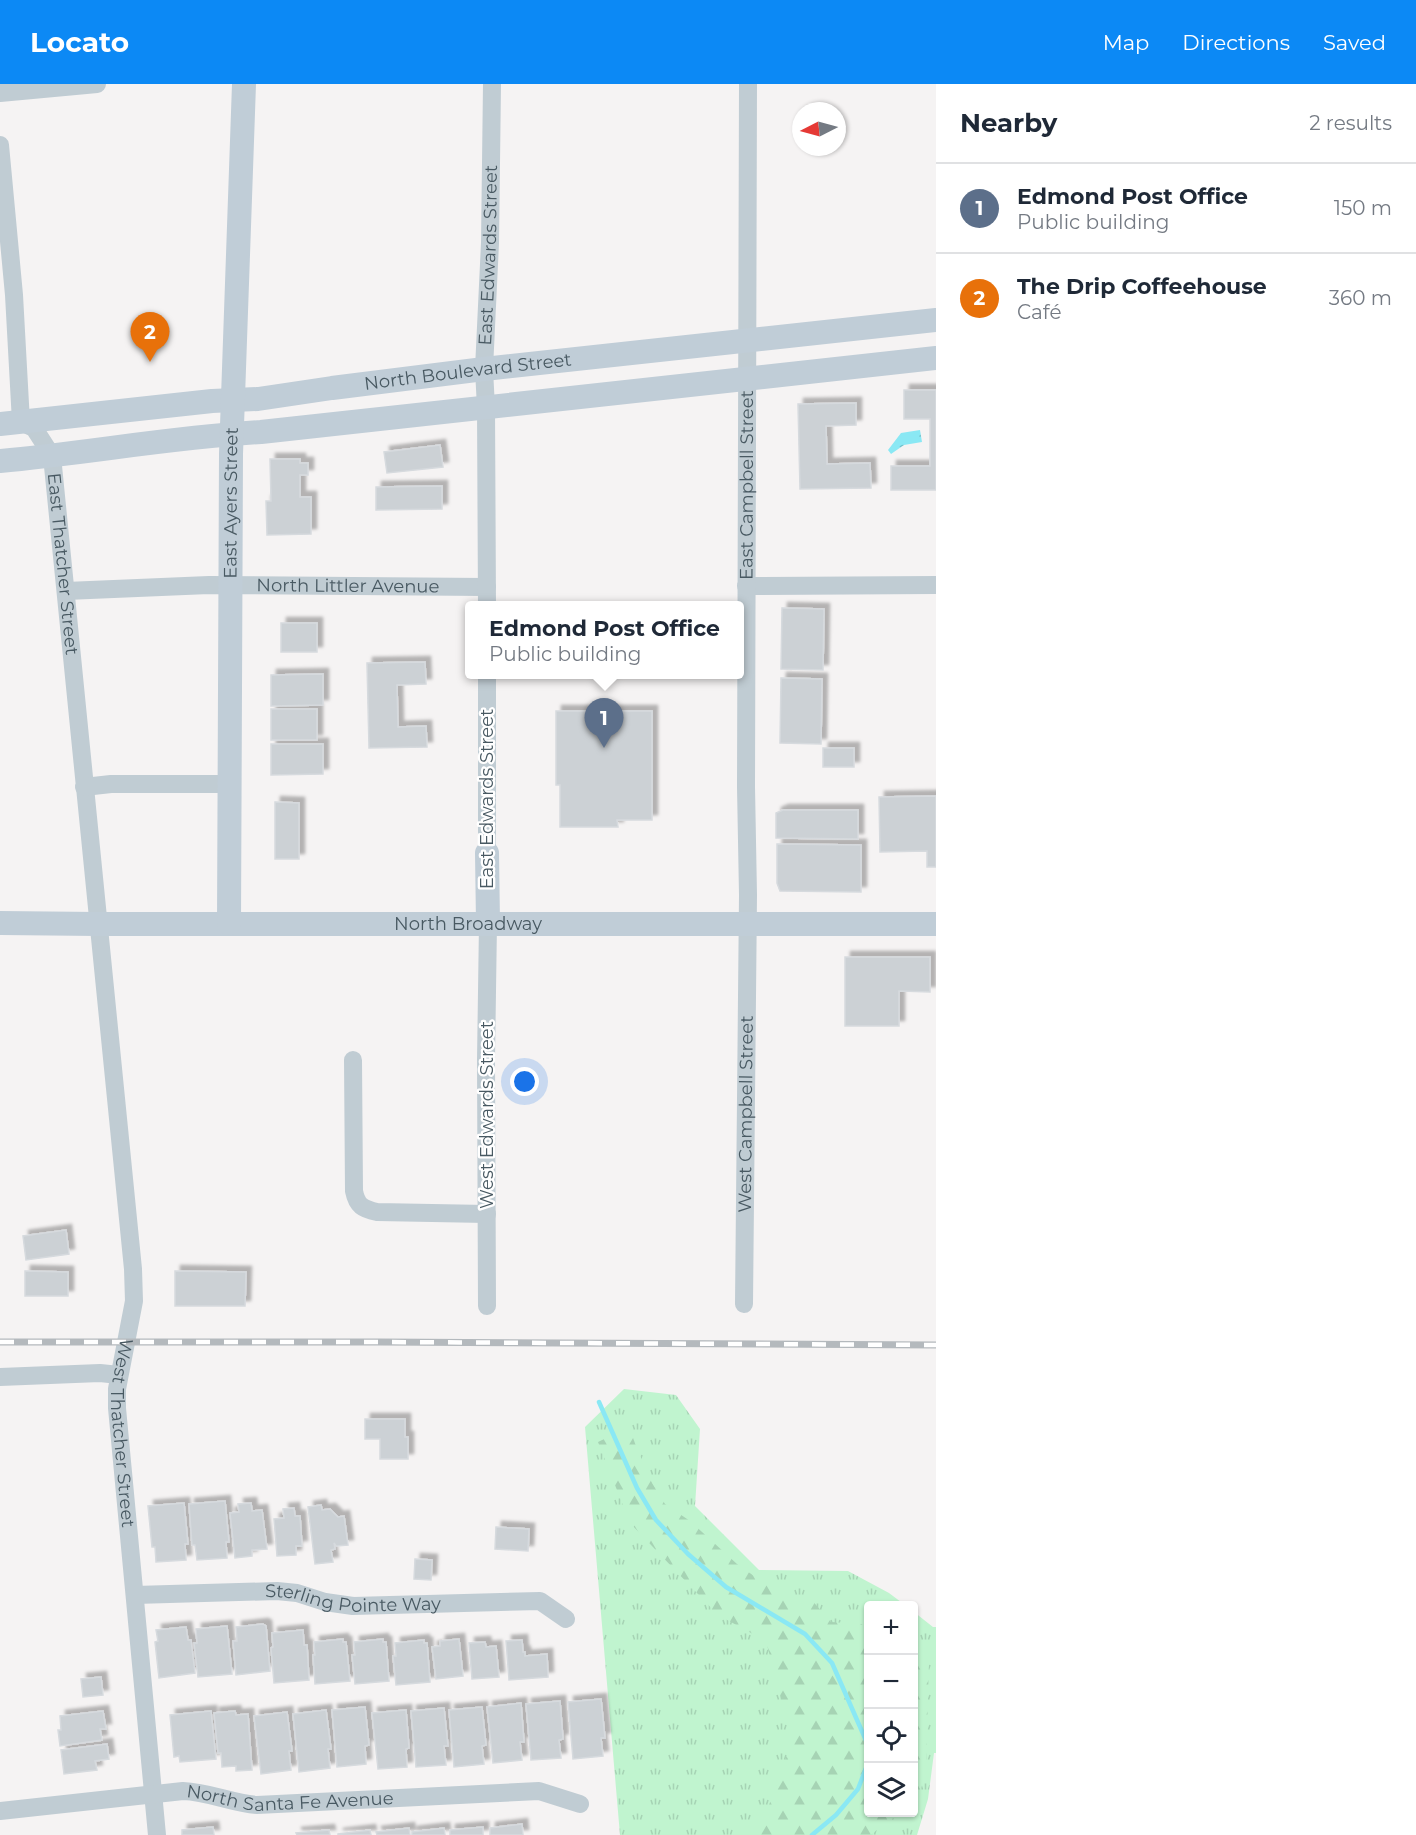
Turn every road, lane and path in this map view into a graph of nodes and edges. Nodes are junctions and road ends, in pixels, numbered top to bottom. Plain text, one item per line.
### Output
1 (97, 84) edge
2 (244, 84) edge
3 (492, 84) edge
4 (748, 84) edge
5 (0, 93) edge
6 (0, 145) edge
7 (936, 320) edge
8 (746, 342) junction
9 (936, 358) edge
10 (484, 369) junction
11 (746, 379) junction
12 (233, 400) junction
13 (486, 408) junction
14 (10, 423) edge
15 (232, 434) junction
16 (52, 456) junction
17 (0, 461) edge
18 (231, 585) junction
19 (936, 585) edge
20 (746, 586) junction
21 (66, 591) junction
22 (487, 596) edge
23 (488, 679) edge
24 (231, 784) junction
25 (84, 787) junction
26 (487, 854) joint
27 (0, 923) edge
28 (229, 923) junction
29 (488, 923) junction
30 (747, 923) junction
31 (98, 924) junction
32 (936, 924) edge
33 (353, 1060) dead end
34 (487, 1214) junction
35 (744, 1304) dead end
36 (487, 1306) dead end
37 (119, 1375) junction
38 (0, 1377) edge
39 (135, 1595) junction
40 (566, 1619) dead end
41 (153, 1795) junction
42 (580, 1804) dead end
43 (0, 1811) edge
44 (157, 1835) edge

1 - 5 street
2 - 12 main road, East Ayers Street
3 - 10 street, East Edwards Street
4 - 8 street, East Campbell Street
6 - 14 street
7 - 8 main road, North Boulevard Street
8 - 10 main road, North Boulevard Street
8 - 11 street, East Campbell Street
9 - 11 main road, North Boulevard Street
10 - 12 main road, North Boulevard Street
10 - 13 street, East Edwards Street
11 - 13 main road, North Boulevard Street
11 - 20 street, East Campbell Street
12 - 14 main road, North Boulevard Street
12 - 15 main road, East Ayers Street
13 - 15 main road, North Boulevard Street
13 - 22 street, East Edwards Street
14 - 16 street, East Thatcher Street
15 - 16 main road, North Boulevard Street
15 - 18 main road, East Ayers Street
16 - 17 main road, North Boulevard Street
16 - 21 street, East Thatcher Street
18 - 21 street, North Littler Avenue
18 - 22 street, North Littler Avenue
18 - 24 main road, East Ayers Street
19 - 20 street
20 - 30 street, East Campbell Street
21 - 25 street, East Thatcher Street
23 - 26 street, East Edwards Street
24 - 25 street
24 - 28 main road, East Ayers Street
25 - 31 street, East Thatcher Street
26 - 29 main road, East Edwards Street
27 - 31 main road, North Broadway
28 - 29 main road, North Broadway
28 - 31 main road, North Broadway
29 - 30 main road, North Broadway
29 - 34 street, West Edwards Street
30 - 32 main road, North Broadway
30 - 35 street, West Campbell Street
31 - 37 street, West Thatcher Street
33 - 34 street
34 - 36 street, West Edwards Street
37 - 38 street
37 - 39 street, West Thatcher Street
39 - 40 street, Sterling Pointe Way
39 - 41 street, West Thatcher Street
41 - 42 street, North Santa Fe Avenue
41 - 43 street, North Santa Fe Avenue
41 - 44 street, West Thatcher Street

